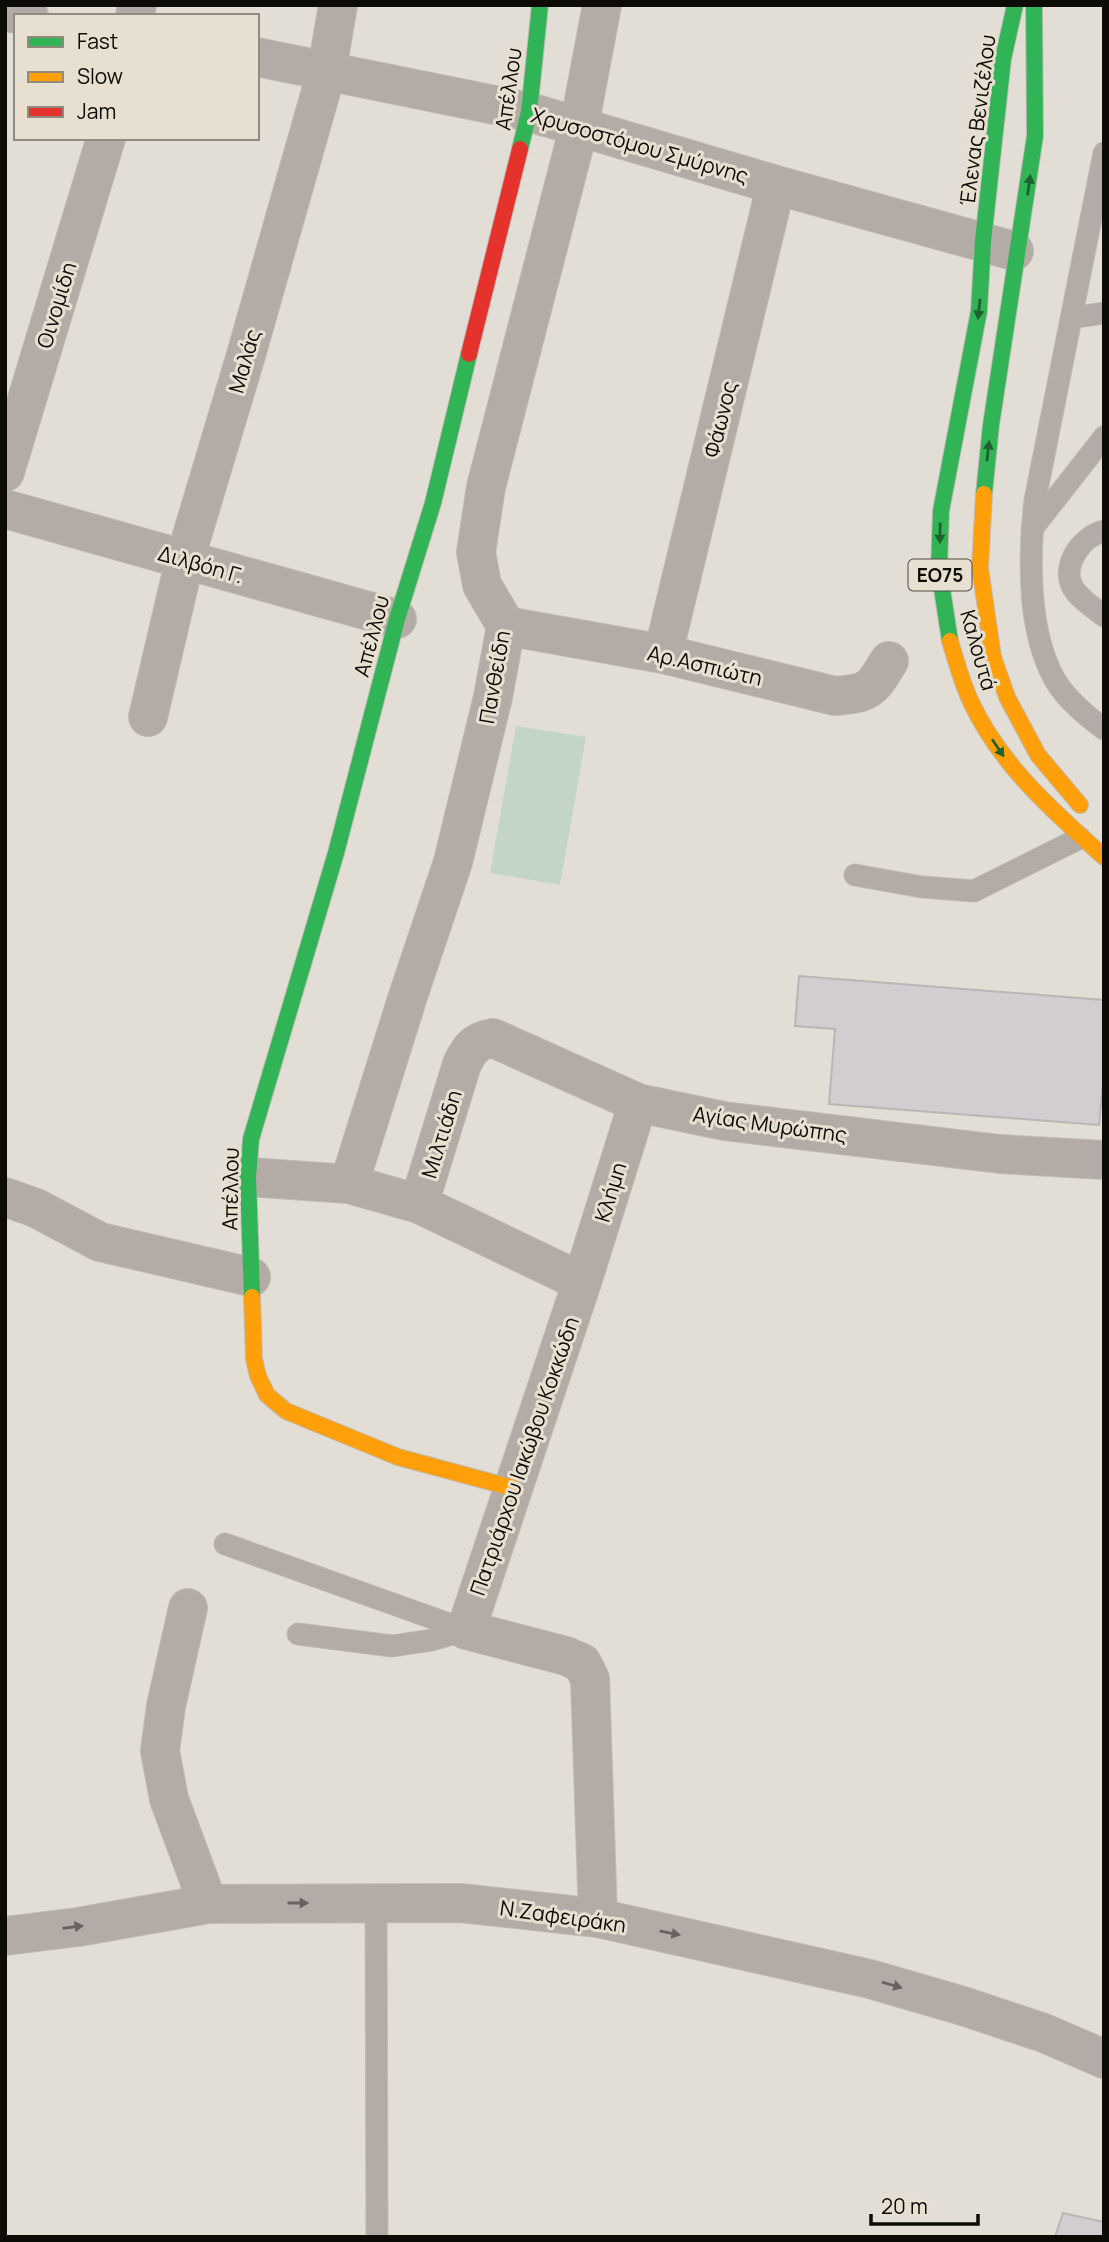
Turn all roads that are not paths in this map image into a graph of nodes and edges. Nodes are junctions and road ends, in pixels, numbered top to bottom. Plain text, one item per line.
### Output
1 (338, 5) edge
2 (540, 5) edge
3 (602, 5) edge
4 (1015, 5) edge
5 (1034, 5) edge
6 (259, 57) edge
7 (327, 70) junction
8 (529, 112) junction
9 (579, 127) junction
10 (105, 140) edge
11 (1104, 153) edge
12 (776, 185) junction
13 (1000, 246) junction
14 (1104, 313) edge
15 (1071, 317) junction
16 (1104, 437) edge
17 (5, 472) edge
18 (5, 509) edge
19 (1032, 529) junction
20 (1104, 531) edge
21 (185, 559) junction
22 (1104, 617) edge
23 (397, 619) junction
24 (506, 626) junction
25 (663, 654) junction
26 (888, 661) dead end
27 (148, 717) dead end
28 (1104, 729) edge
29 (1093, 816) dead end
30 (1080, 838) junction
31 (1104, 857) edge
32 (855, 875) dead end
33 (462, 1064) joint
34 (638, 1103) junction
35 (1104, 1160) edge
36 (248, 1177) junction
37 (349, 1184) junction
38 (5, 1198) edge
39 (419, 1204) junction
40 (251, 1277) junction
41 (582, 1282) junction
42 (513, 1488) junction
43 (225, 1545) dead end
44 (188, 1608) dead end
45 (466, 1630) junction
46 (298, 1634) dead end
47 (376, 1903) junction
48 (208, 1904) junction
49 (598, 1918) junction
50 (5, 1937) edge
51 (1104, 2059) edge
52 (377, 2237) edge

1 - 7 street, Μαλάς
2 - 8 main road, Απέλλου
3 - 9 street, Πανθείδη
4 - 13 main road, Έλενας Βενιζέλου / ΕΟ75
13 -> 5 main road, ΕΟ75
6 - 7 street, Χρυσοστόμου Σμύρνης
7 - 8 street, Χρυσοστόμου Σμύρνης
7 - 21 street, Μαλάς
8 - 9 street, Χρυσοστόμου Σμύρνης
8 - 23 main road, Απέλλου
9 - 12 street, Χρυσοστόμου Σμύρνης
9 - 24 street, Πανθείδη
10 - 17 street, Οινομίδη
11 - 15 lane
12 - 13 street, Χρυσοστόμου Σμύρνης
12 - 25 street, Φάωνος
29 -> 13 main road, Καλουτά / ΕΟ75
13 -> 30 main road, Καλουτά / ΕΟ75
14 - 15 lane
15 - 19 lane
16 - 19 lane
18 - 21 street, Διλβόη Γ.
19 - 28 lane
20 - 22 lane
21 - 23 street, Διλβόη Γ.
21 - 27 street, Μαλάς
23 - 36 main road, Απέλλου
24 - 25 street, Αρ.Ασπιώτη
24 - 37 street, Πανθείδη
25 - 26 street, Αρ.Ασπιώτη
30 - 31 main road, Καλουτά / ΕΟ75
30 - 32 lane
33 - 34 street, Αγίας Μυρώπης
33 - 39 street, Μιλτιάδη
34 - 35 street, Αγίας Μυρώπης
34 - 41 street, Κλήμη
36 - 37 street
36 - 40 main road, Απέλλου
37 - 39 street
38 - 40 street
39 - 41 street
40 - 42 main road, Απέλλου
41 - 42 street, Πατριάρχου Ιακώβου Κοκκώδη
42 - 45 street, Πατριάρχου Ιακώβου Κοκκώδη
43 - 45 lane
44 - 48 street
45 - 46 lane
45 - 49 street
48 -> 47 street, Ν.Ζαφειράκη
47 - 49 street, Ν.Ζαφειράκη
47 - 52 lane
50 -> 48 street, Ν.Ζαφειράκη
49 -> 51 street, Ν.Ζαφειράκη

